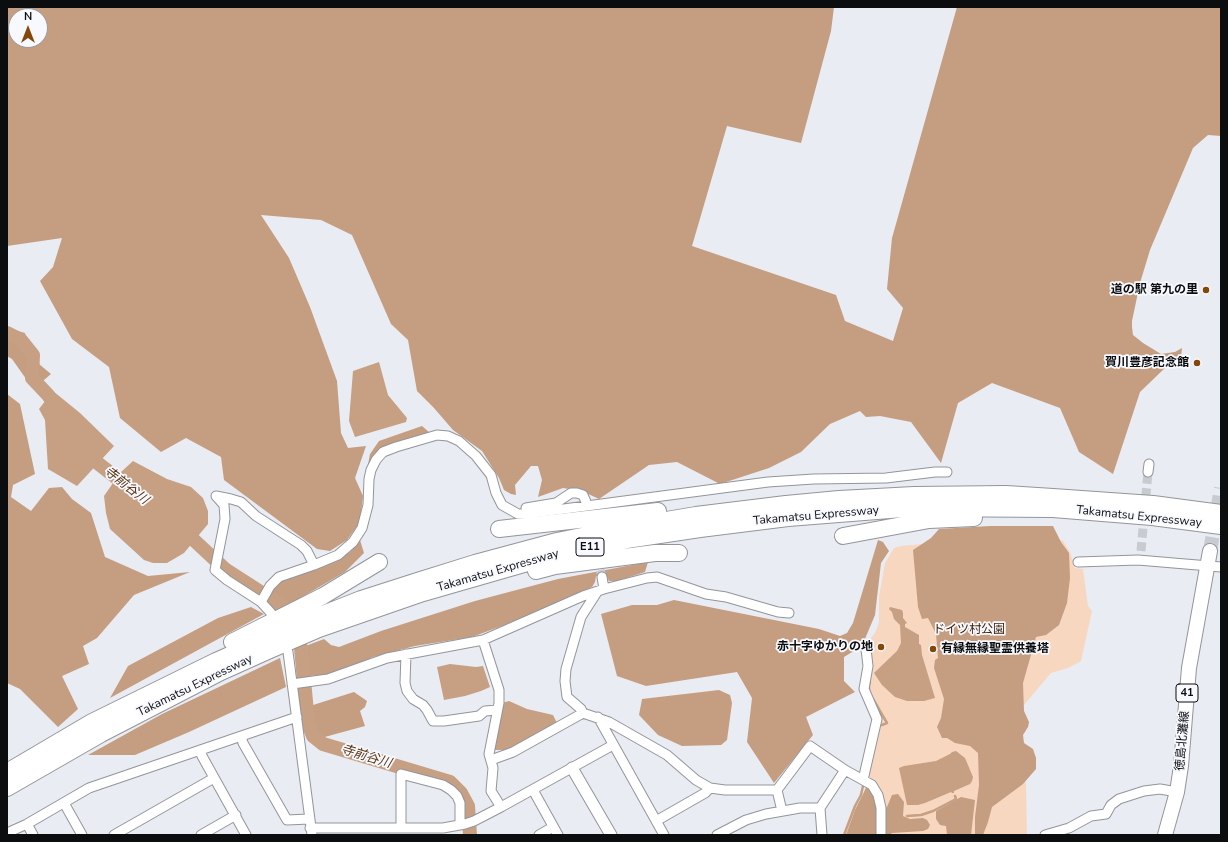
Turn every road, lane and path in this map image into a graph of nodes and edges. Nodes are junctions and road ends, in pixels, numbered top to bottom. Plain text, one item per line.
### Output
1 (946, 472) dead end
2 (586, 502) dead end
3 (786, 504) junction
4 (511, 511) junction
5 (1221, 513) edge
6 (1152, 517) junction
7 (1221, 526) edge
8 (499, 529) dead end
9 (843, 536) dead end
10 (1141, 551) tunnel mouth
11 (1210, 551) tunnel mouth
12 (679, 553) dead end
13 (1140, 560) junction
14 (379, 562) dead end
15 (1078, 562) dead end
16 (314, 565) junction
17 (1214, 566) edge
18 (602, 577) tunnel mouth
19 (600, 590) junction
20 (423, 593) junction
21 (262, 598) junction
22 (271, 613) dead end
23 (789, 613) dead end
24 (483, 640) junction
25 (866, 649) dead end
26 (288, 652) dead end
27 (406, 654) junction
28 (300, 683) junction
29 (497, 710) junction
30 (583, 713) junction
31 (297, 717) junction
32 (598, 717) junction
33 (92, 722) junction
34 (241, 736) junction
35 (613, 745) junction
36 (200, 750) junction
37 (491, 760) junction
38 (572, 768) junction
39 (845, 770) junction
40 (7, 772) edge
41 (214, 778) junction
42 (863, 780) junction
43 (7, 788) edge
44 (710, 788) junction
45 (533, 790) junction
46 (777, 790) junction
47 (1177, 792) junction
48 (64, 803) junction
49 (501, 807) junction
50 (820, 808) junction
51 (782, 811) junction
52 (236, 815) junction
53 (656, 821) junction
54 (27, 824) junction
55 (463, 825) junction
56 (311, 827) edge
57 (401, 828) junction
58 (556, 831) edge
59 (7, 833) edge
60 (33, 835) edge
61 (82, 835) edge
62 (114, 835) edge
63 (201, 835) edge
64 (246, 835) edge
65 (539, 835) edge
66 (611, 835) edge
67 (664, 835) edge
68 (717, 835) edge
69 (822, 835) edge
70 (881, 835) edge
71 (1045, 835) edge
72 (1165, 835) edge

1 - 4 street
2 - 4 street
3 - 5 highway, Takamatsu Expressway / E11
3 - 8 highway
3 - 33 highway, Takamatsu Expressway / E11
4 - 16 street
6 - 7 highway, Takamatsu Expressway / E11
6 - 9 highway
6 - 20 highway, Takamatsu Expressway / E11
10 - 13 street
11 - 17 main road, 徳島北灘線 / 41
12 - 20 highway
13 - 15 street
13 - 17 street
14 - 33 highway
16 - 21 street
16 - 21 street
17 - 47 main road, 徳島北灘線 / 41
18 - 19 street
19 - 23 street
19 - 24 street
19 - 30 street
20 - 43 highway, Takamatsu Expressway / E11
21 - 22 street
24 - 27 street
24 - 29 street
25 - 42 street
26 - 28 street
27 - 28 street
27 - 29 street
28 - 31 street
29 - 37 street
30 - 32 street
30 - 37 street
31 - 34 street
31 - 56 street
32 - 35 street
32 - 44 street
33 - 40 highway, Takamatsu Expressway / E11
34 - 36 street
34 - 56 street
35 - 38 street
35 - 53 street
36 - 41 street
36 - 48 street
37 - 49 street
38 - 45 street
38 - 66 street
39 - 42 street
39 - 46 street
39 - 50 street
41 - 52 street
41 - 62 street
42 - 70 street
44 - 46 street
44 - 53 street
45 - 49 street
45 - 58 street
46 - 51 street
47 - 71 street
47 - 72 main road, 徳島北灘線 / 41
48 - 54 street
48 - 61 street
49 - 55 street
50 - 51 street
50 - 69 street
51 - 68 street
52 - 63 street
52 - 64 street
53 - 67 street
54 - 59 street
54 - 60 street
55 - 57 street
55 - 57 street
56 - 57 street
58 - 65 street

